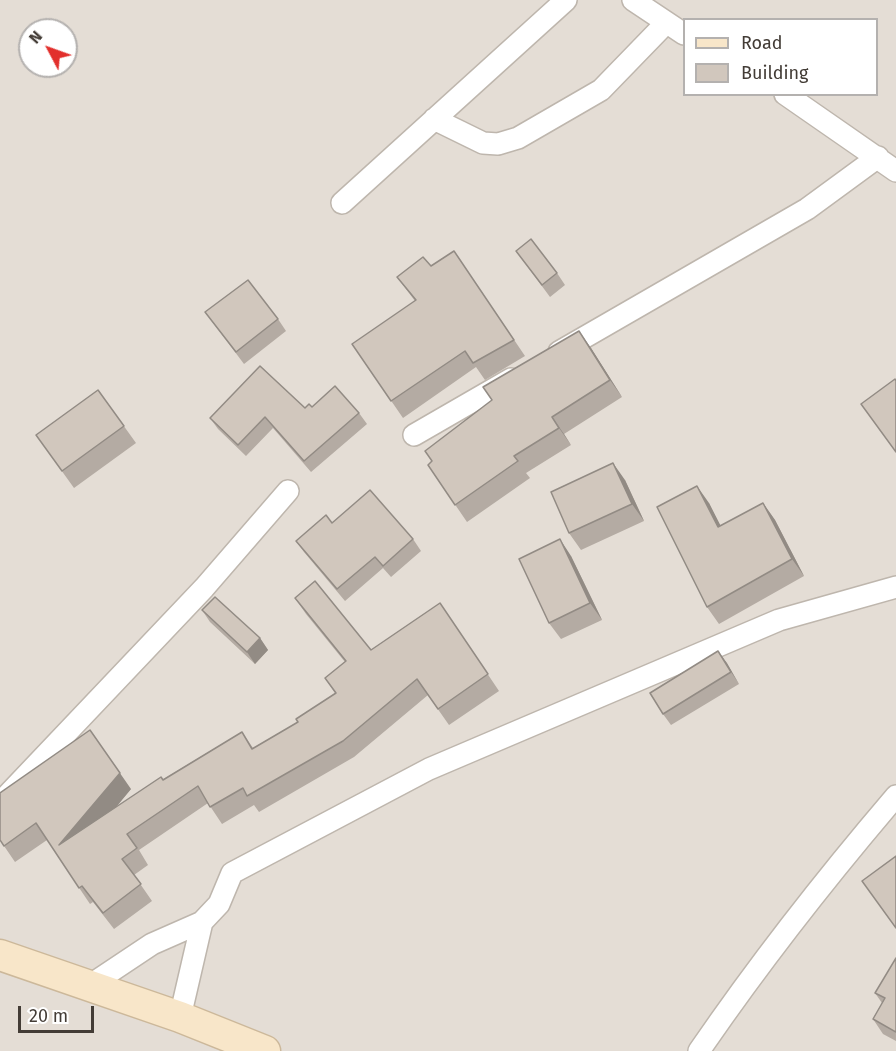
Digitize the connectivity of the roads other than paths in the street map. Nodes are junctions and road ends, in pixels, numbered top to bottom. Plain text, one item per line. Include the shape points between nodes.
1 (566, 0) edge
2 (633, 0) edge
3 (666, 23) junction
4 (683, 33) edge
5 (788, 96) edge
6 (434, 119) junction
7 (878, 157) junction
8 (896, 171) edge
9 (342, 202) dead end
10 (414, 435) dead end
11 (288, 491) dead end
12 (896, 587) edge
13 (896, 796) edge
14 (0, 803) edge
15 (202, 922) junction
16 (0, 955) edge
17 (89, 986) junction
18 (180, 1017) junction
19 (265, 1051) edge
20 (699, 1051) edge

1 - 6 street
2 - 3 street
3 - 4 street
3 - 6 street via 601,90 518,138 498,144 483,143
5 - 7 street
6 - 9 street
7 - 8 street
7 - 10 street via 807,209
11 - 14 street via 204,588
12 - 15 street via 779,620 429,769 232,873 219,904
13 - 20 street via 834,868
15 - 17 street via 152,944
15 - 18 street
16 - 17 main road
17 - 18 main road
18 - 19 main road

